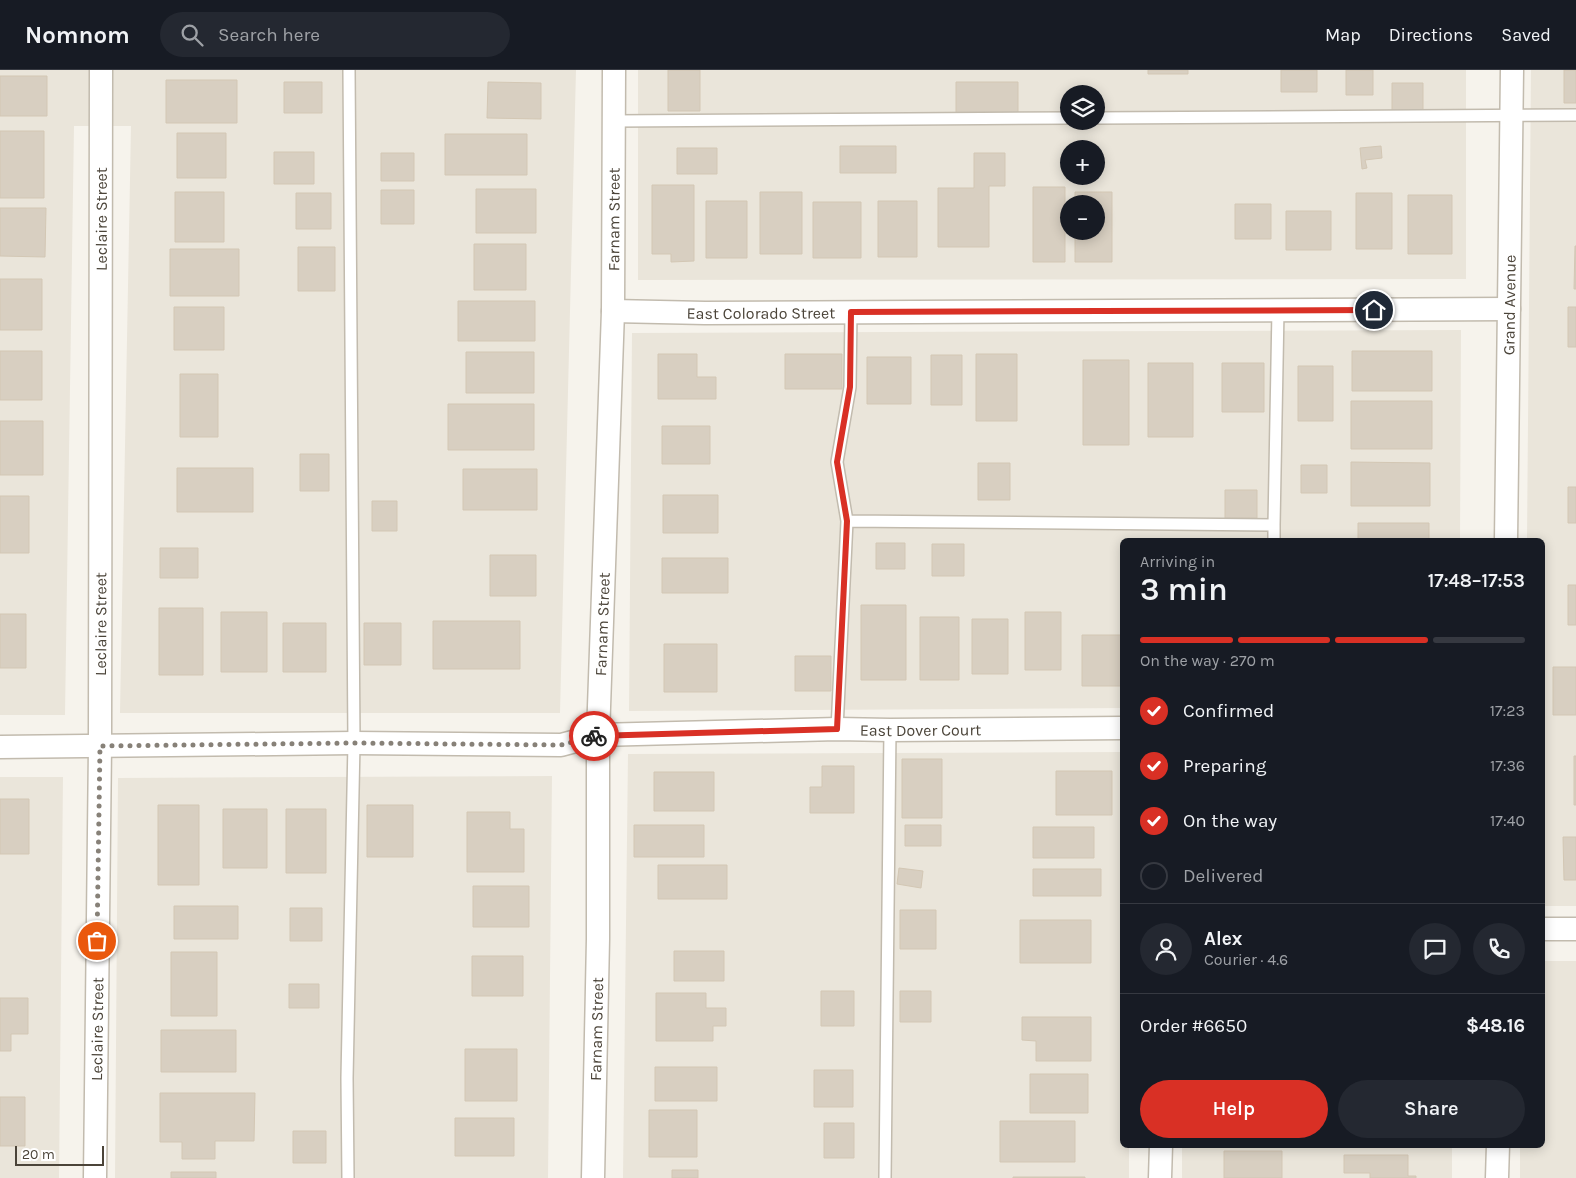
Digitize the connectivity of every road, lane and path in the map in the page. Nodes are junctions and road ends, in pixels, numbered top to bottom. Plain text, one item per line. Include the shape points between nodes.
1 (101, 70) edge
2 (349, 70) edge
3 (614, 70) edge
4 (1512, 70) edge
5 (1576, 115) edge
6 (1511, 116) junction
7 (1060, 118) edge
8 (1105, 118) edge
9 (614, 121) junction
10 (1509, 309) junction
11 (1278, 310) junction
12 (613, 311) junction
13 (851, 312) junction
14 (847, 521) junction
15 (1274, 525) junction
16 (1274, 538) edge
17 (1506, 538) edge
18 (1120, 728) edge
19 (837, 729) junction
20 (890, 730) junction
21 (598, 735) junction
22 (354, 743) junction
23 (100, 746) junction
24 (0, 747) edge
25 (1545, 929) edge
26 (1576, 929) edge
27 (1161, 1148) edge
28 (1498, 1148) edge
29 (94, 1178) edge
30 (348, 1178) edge
31 (593, 1178) edge
32 (885, 1178) edge
33 (1160, 1178) edge
34 (1497, 1178) edge

1 - 23 street, Leclaire Street
2 - 22 lane
3 - 9 street, Farnam Street
4 - 6 street, Grand Avenue
5 - 6 lane
6 - 8 lane
6 - 10 street, Grand Avenue
7 - 9 lane
9 - 12 street, Farnam Street
10 - 11 street, East Colorado Street
10 - 17 street, Grand Avenue
11 - 13 street, East Colorado Street
11 - 15 lane
12 - 13 street, East Colorado Street
12 - 21 street, Farnam Street
13 - 14 lane via 850,387 837,462
14 - 15 lane
14 - 19 lane
15 - 16 lane
18 - 20 street, East Dover Court
19 - 20 street, East Dover Court
19 - 21 street, East Dover Court
20 - 32 lane
21 - 22 street, East Dover Court via 561,745
21 - 31 street, Farnam Street
22 - 23 street, East Dover Court
22 - 30 lane
23 - 24 street, East Dover Court
23 - 29 street, Leclaire Street
25 - 26 street
27 - 33 street
28 - 34 street

